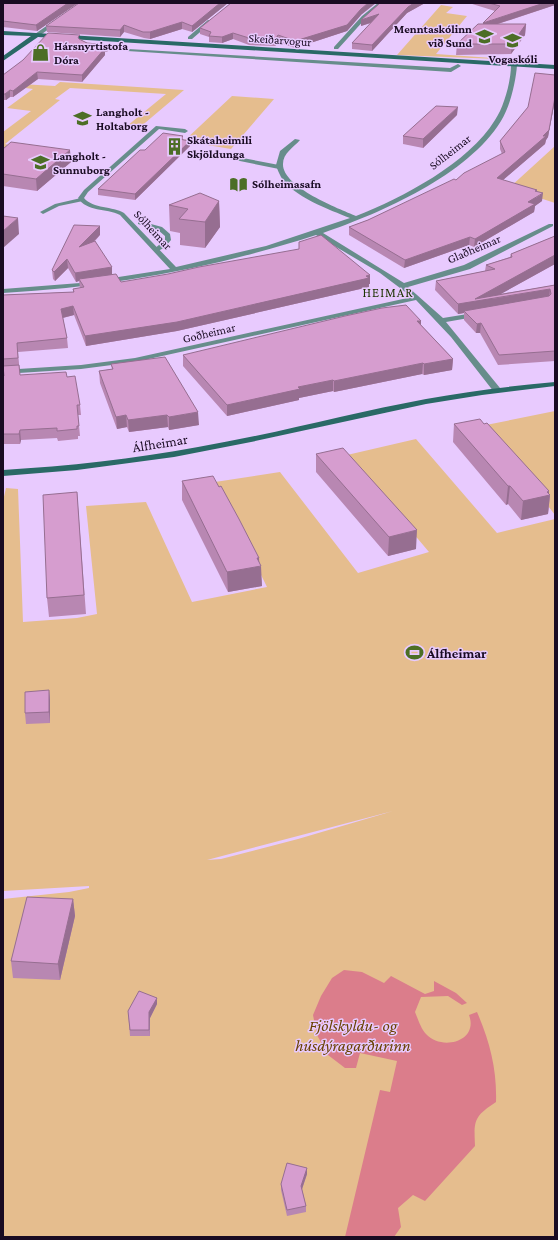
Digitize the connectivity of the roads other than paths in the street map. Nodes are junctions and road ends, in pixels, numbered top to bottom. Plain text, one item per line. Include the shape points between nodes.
1 (381, 3) edge
2 (65, 16) edge
3 (213, 19) edge
4 (3, 33) edge
5 (37, 35) junction
6 (3, 37) edge
7 (190, 38) dead end
8 (32, 39) junction
9 (82, 43) junction
10 (336, 48) dead end
11 (3, 59) edge
12 (458, 66) junction
13 (514, 67) junction
14 (555, 67) edge
15 (555, 70) edge
16 (186, 131) dead end
17 (297, 140) dead end
18 (227, 157) dead end
19 (279, 167) junction
20 (81, 200) junction
21 (43, 212) dead end
22 (356, 218) junction
23 (140, 223) dead end
24 (551, 225) dead end
25 (317, 232) junction
26 (156, 250) junction
27 (174, 269) junction
28 (402, 286) junction
29 (3, 291) edge
30 (417, 298) junction
31 (485, 313) edge
32 (440, 321) junction
33 (3, 372) edge
34 (555, 384) edge
35 (497, 390) junction
36 (3, 473) edge

1 - 10 street via 364,17
2 - 5 street
3 - 7 street
4 - 5 street, Skeiðarvogur
5 - 8 street
5 - 13 street, Skeiðarvogur
6 - 8 street, Skeiðarvogur
8 - 9 street, Skeiðarvogur
8 - 11 street
9 - 12 street, Skeiðarvogur
9 - 12 lane via 89,46 451,70
12 - 13 street, Skeiðarvogur
13 - 14 street, Skeiðarvogur
13 - 15 street, Skeiðarvogur
13 - 22 street, Sólheimar via 503,112 479,144 454,166 426,184
16 - 20 street via 158,127 86,191
17 - 19 street via 285,147 280,156
18 - 19 lane
19 - 22 street via 284,176 305,195
20 - 21 lane via 57,204
20 - 26 street, Sólheimar via 87,205 120,212
22 - 25 street, Sólheimar
23 - 26 lane via 155,226 168,234 165,244
24 - 28 street, Glaðheimar via 467,267
25 - 27 street, Sólheimar via 250,252
25 - 28 street
26 - 27 street, Sólheimar
27 - 29 street, Sólheimar via 98,283
28 - 30 street
30 - 32 street
30 - 33 street, Goðheimar via 135,360 81,367
31 - 32 street
32 - 35 street
34 - 35 street, Álfheimar
35 - 36 street, Álfheimar via 408,405 180,453 91,466

